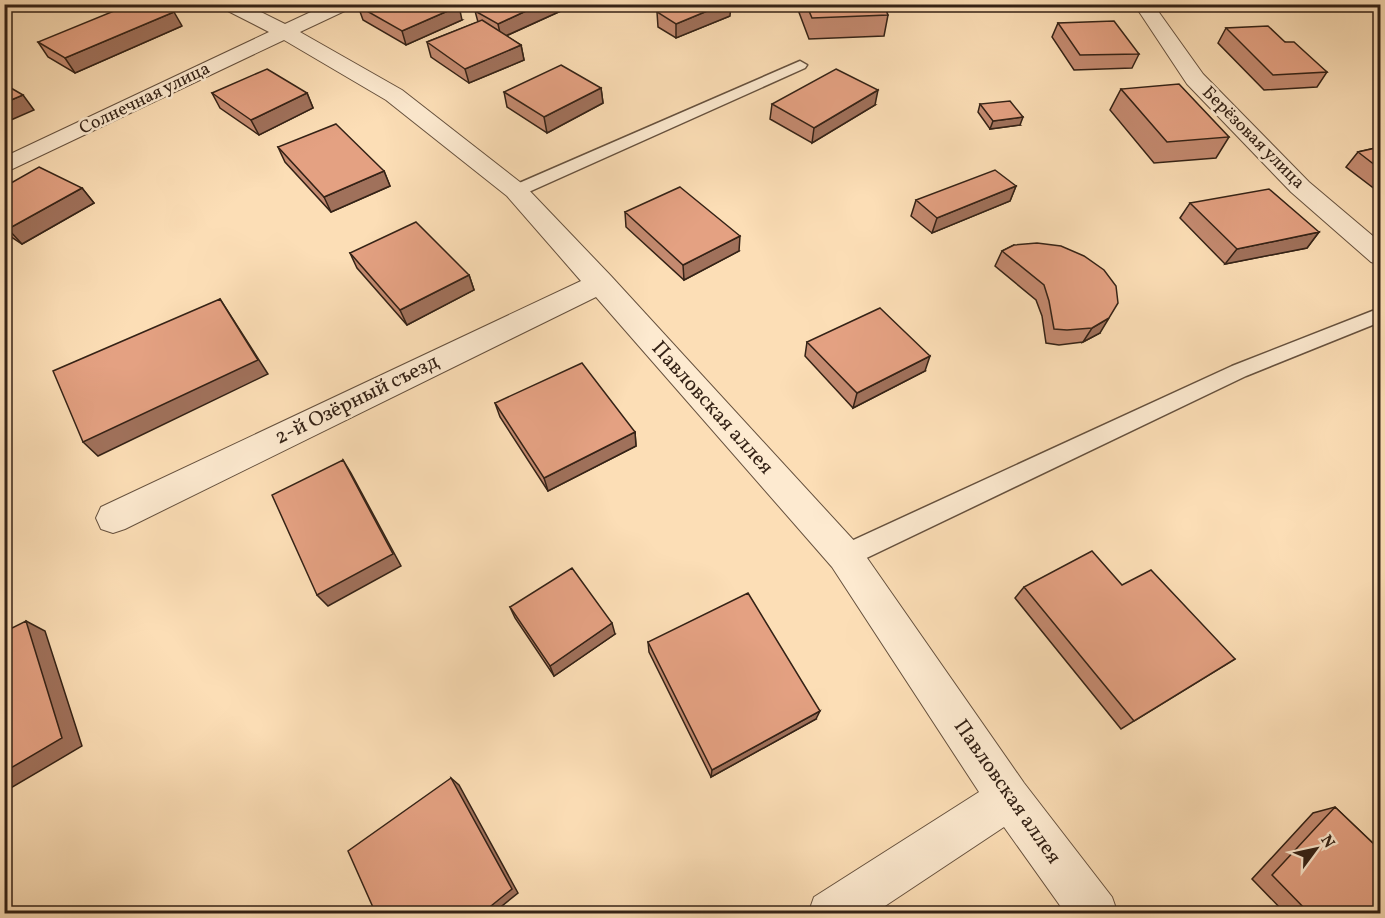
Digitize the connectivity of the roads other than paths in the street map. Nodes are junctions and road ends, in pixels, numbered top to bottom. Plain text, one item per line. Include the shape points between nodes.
1 (229, 4) edge
2 (344, 4) edge
3 (1143, 4) edge
4 (285, 32) junction
5 (800, 65) dead end
6 (4, 166) edge
7 (516, 191) junction
8 (1380, 256) edge
9 (601, 283) junction
10 (1380, 315) edge
11 (113, 518) dead end
12 (845, 556) junction
13 (1009, 798) junction
14 (831, 914) edge
15 (1095, 914) edge

1 - 4 street, Павловская аллея
2 - 4 street, Солнечная улица
3 - 8 street, Берёзовая улица via 1195,80 1300,187
4 - 6 street, Солнечная улица
4 - 7 street, Павловская аллея via 394,95
5 - 7 lane
7 - 9 street, Павловская аллея
9 - 11 street, 2-й Озёрный съезд
9 - 12 street, Павловская аллея
10 - 12 lane via 1239,371
12 - 13 street, Павловская аллея
13 - 14 street
13 - 15 street, Павловская аллея

